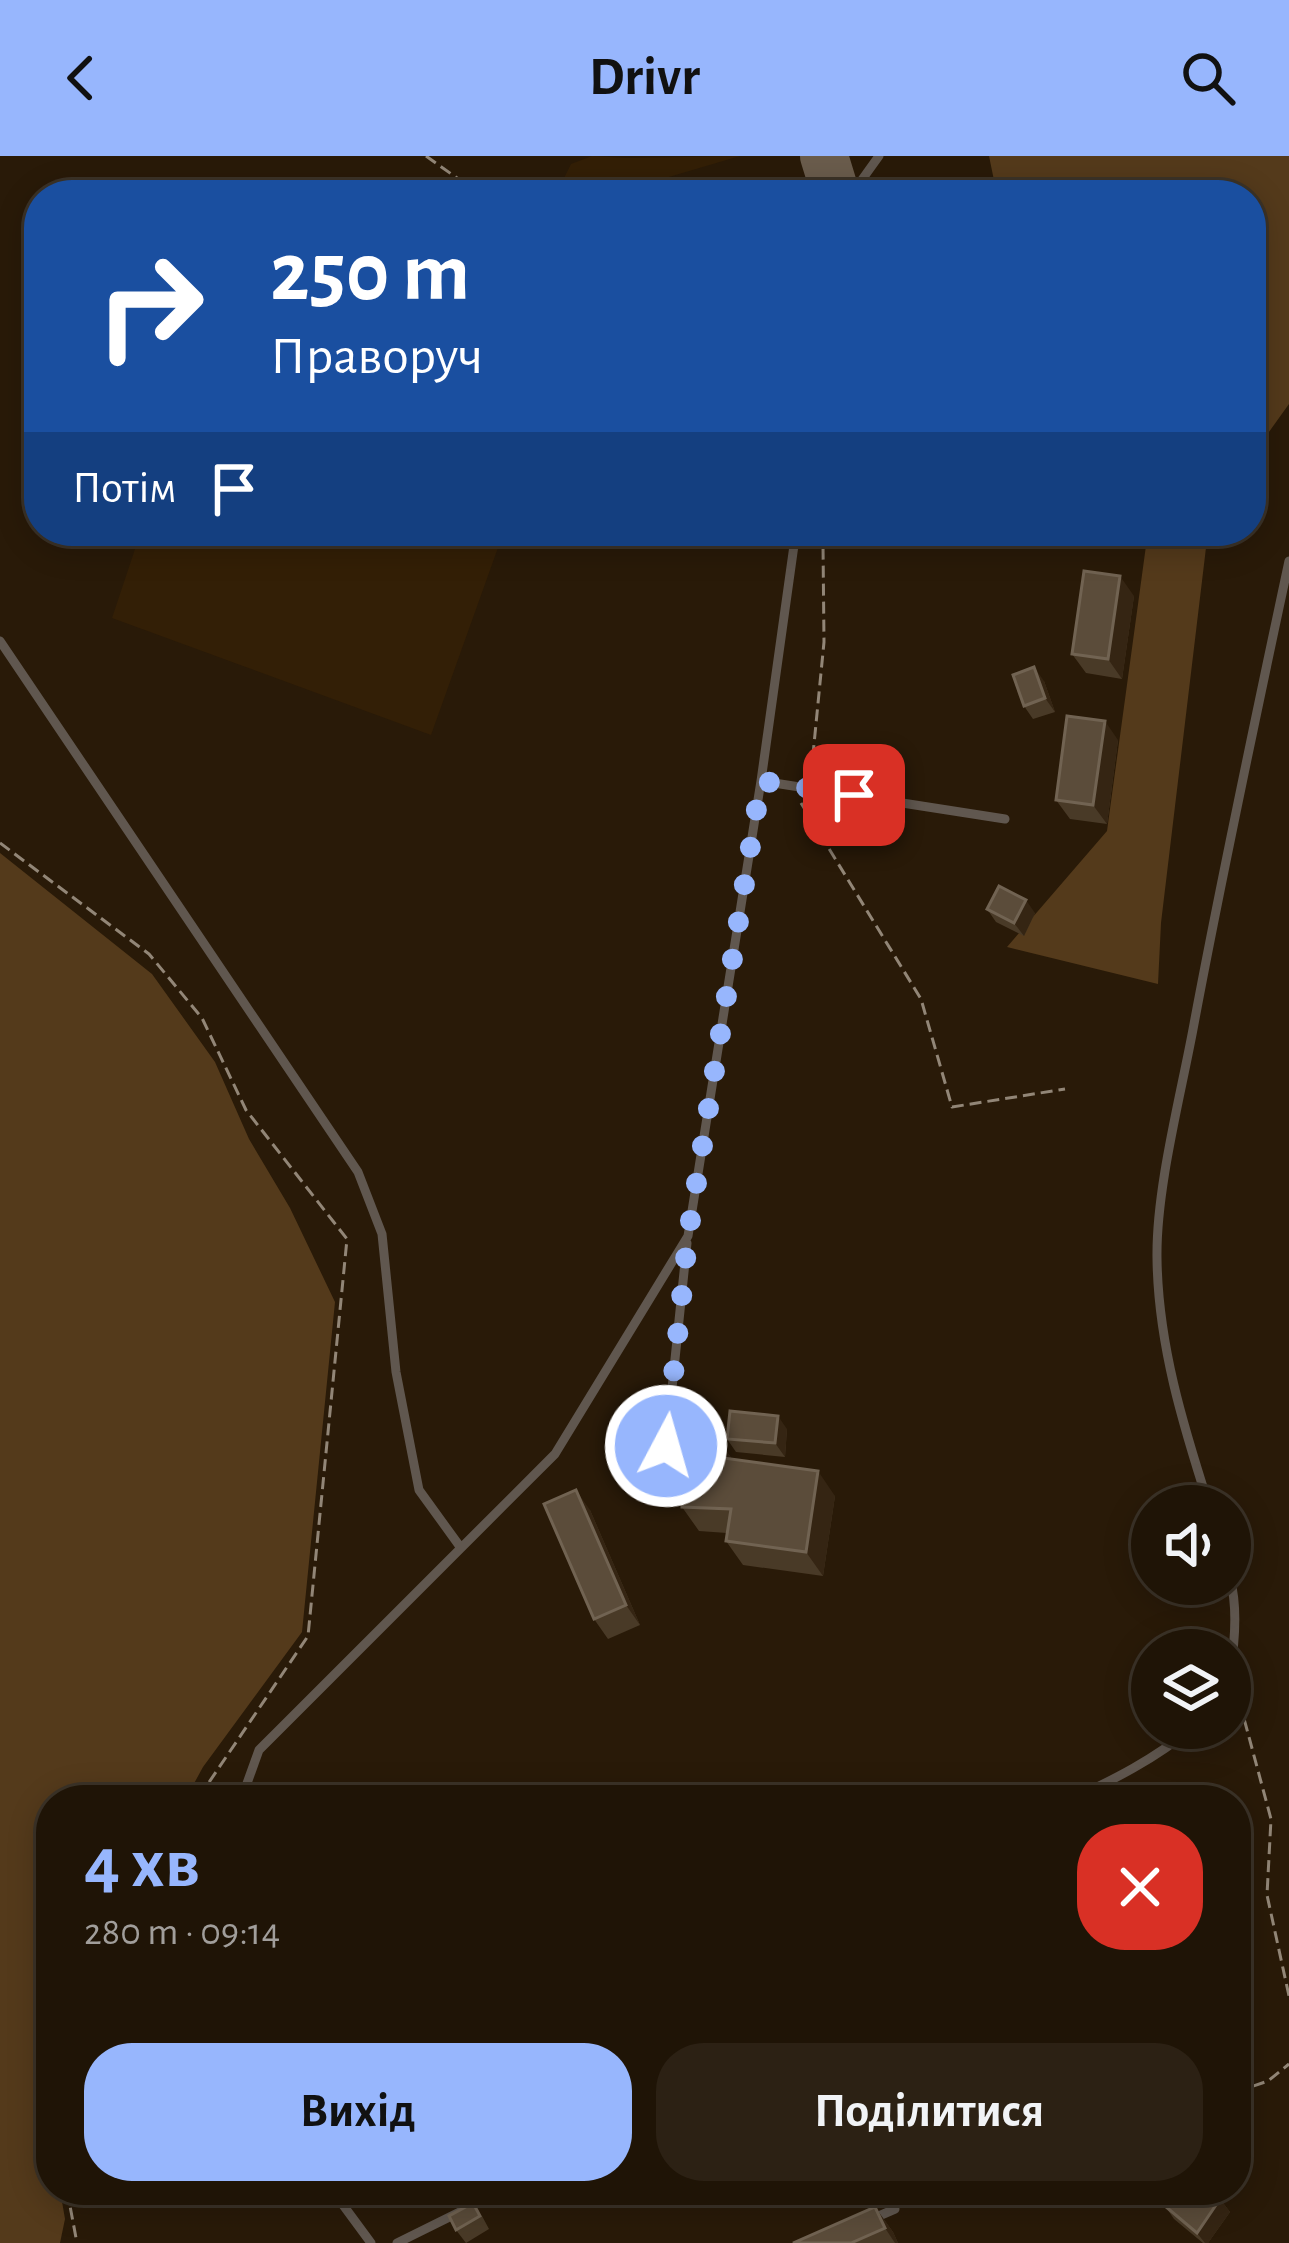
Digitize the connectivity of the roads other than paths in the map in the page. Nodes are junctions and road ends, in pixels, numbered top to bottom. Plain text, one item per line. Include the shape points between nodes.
1 (794, 546) edge
2 (1289, 561) edge
3 (0, 641) edge
4 (761, 781) junction
5 (1006, 819) dead end
6 (688, 1236) junction
7 (666, 1446) dead end
8 (1203, 1485) edge
9 (461, 1548) junction
10 (1161, 1749) edge
11 (246, 1785) edge
12 (1101, 1785) edge
13 (343, 2205) edge
14 (474, 2205) edge
15 (895, 2209) dead end
16 (855, 2226) edge
17 (371, 2243) edge
18 (397, 2243) edge

1 - 4 lane
2 - 8 lane via 1226,853 1157,1256 1165,1352
3 - 9 lane via 358,1172 382,1234 419,1490
4 - 5 lane
4 - 6 lane
6 - 7 lane
6 - 9 lane via 555,1454
9 - 11 lane via 259,1750
10 - 12 lane
13 - 17 lane
14 - 18 lane
15 - 16 lane

